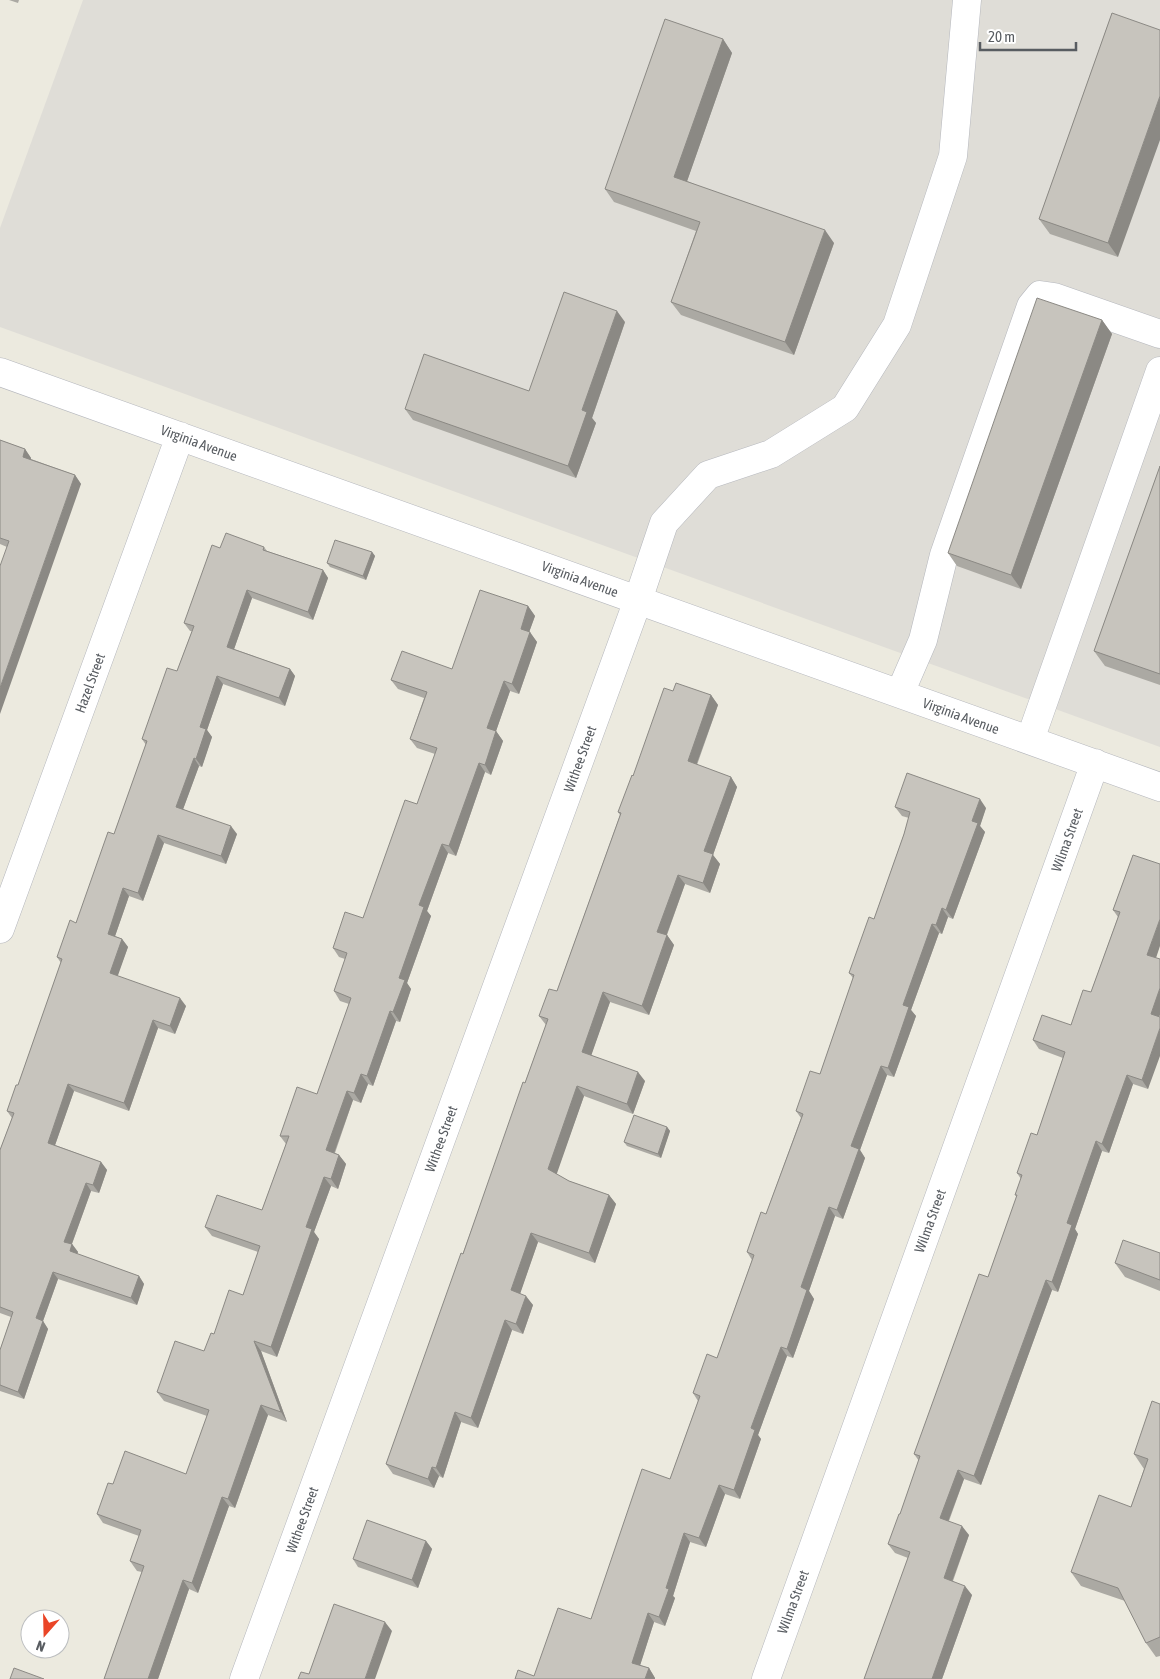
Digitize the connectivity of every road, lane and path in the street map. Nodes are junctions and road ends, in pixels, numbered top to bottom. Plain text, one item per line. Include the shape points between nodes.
1 (967, 0) edge
2 (1160, 334) edge
3 (1160, 371) edge
4 (0, 372) edge
5 (180, 436) junction
6 (638, 600) junction
7 (900, 693) junction
8 (1030, 740) junction
9 (1095, 763) junction
10 (1160, 787) edge
11 (0, 929) edge
12 (244, 1679) edge
13 (766, 1679) edge

1 - 6 street, Withee Street via 953,156 898,325 845,408 770,454 708,474 664,523
2 - 7 street via 1054,297 1040,295 1031,306 944,555 923,640
3 - 8 street
4 - 5 street, Virginia Avenue
5 - 6 street, Virginia Avenue
5 - 11 street, Hazel Street
6 - 7 street, Virginia Avenue
6 - 12 street, Withee Street
7 - 8 street, Virginia Avenue
8 - 9 street, Virginia Avenue
9 - 10 street, Virginia Avenue
9 - 13 street, Wilma Street

